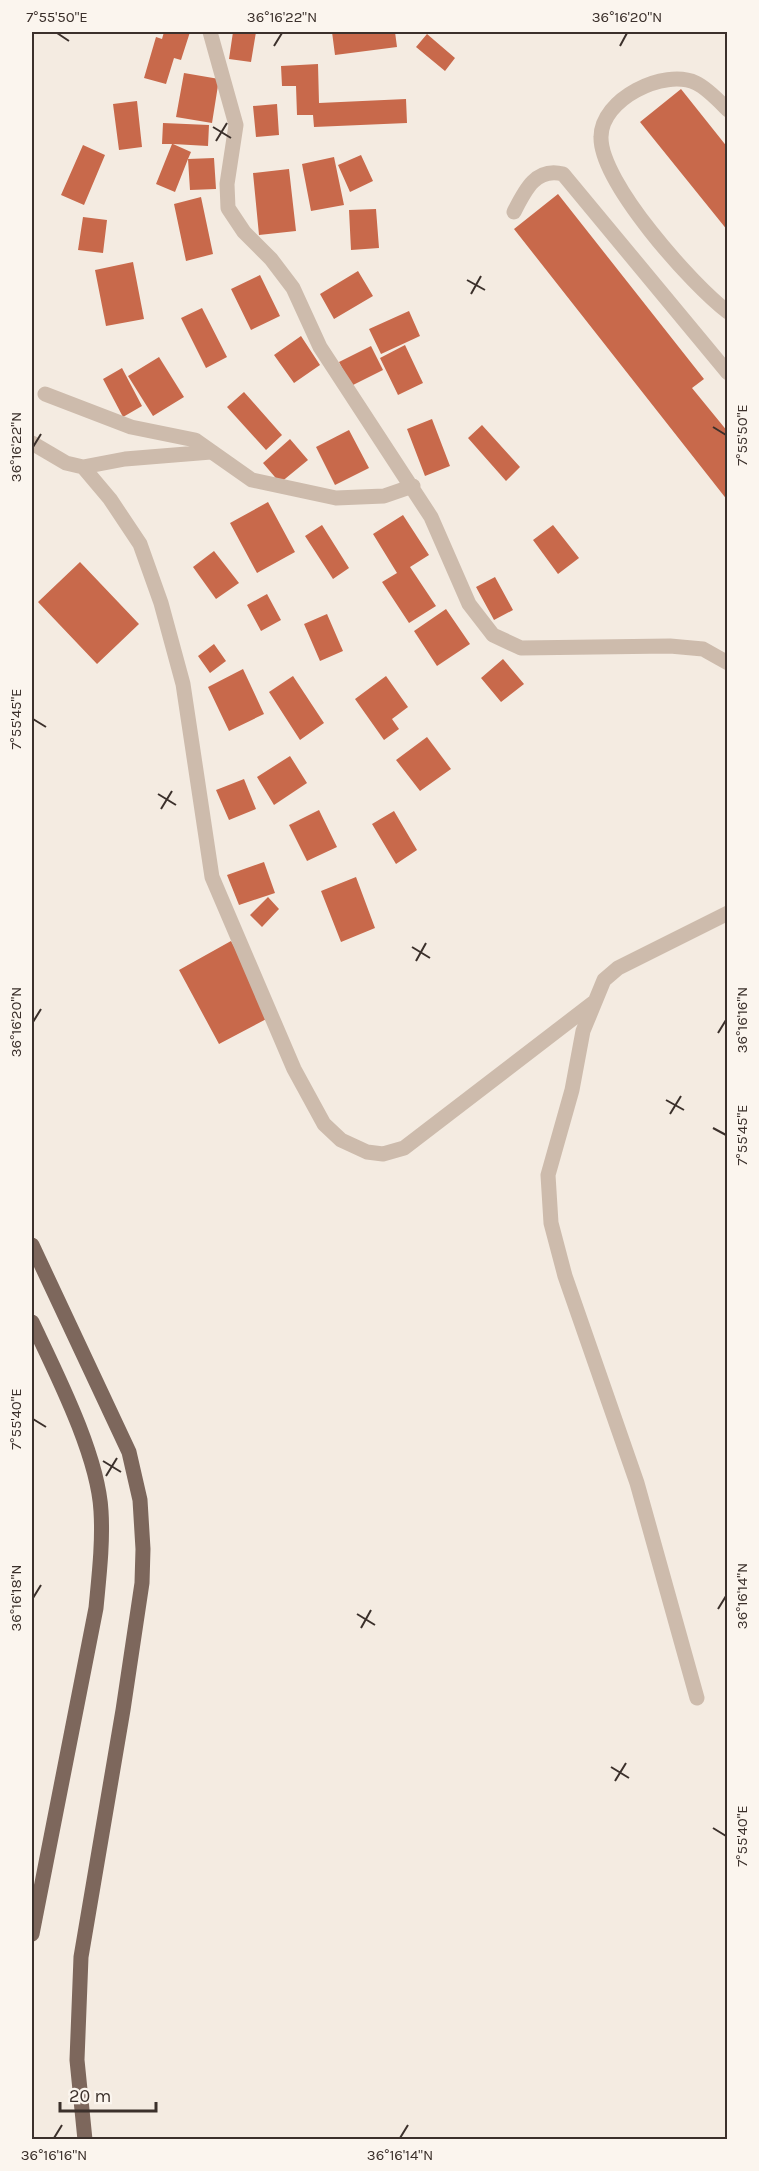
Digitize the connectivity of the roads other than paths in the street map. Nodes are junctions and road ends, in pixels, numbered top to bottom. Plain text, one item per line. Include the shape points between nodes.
1 (210, 32) edge
2 (728, 110) edge
3 (514, 212) dead end
4 (728, 312) edge
5 (728, 373) edge
6 (45, 394) dead end
7 (32, 443) edge
8 (211, 452) junction
9 (83, 467) junction
10 (413, 486) junction
11 (728, 663) edge
12 (728, 913) edge
13 (592, 1003) junction
14 (32, 1245) edge
15 (32, 1322) edge
16 (697, 1698) dead end
17 (32, 1934) edge
18 (85, 2139) edge

1 - 10 street via 236,125 227,184 228,208 292,288 320,346
2 - 4 street via 696,83 664,79 632,92 615,106 600,135 612,174 660,244
3 - 5 street via 538,175 551,171 563,174
6 - 8 street via 131,427 195,440
7 - 9 street via 66,463
8 - 9 street via 125,459
8 - 10 street via 252,480 336,498 384,496
9 - 13 street via 140,544 183,684 212,877 294,1069 324,1124 341,1140 367,1152 383,1154 404,1148
10 - 11 street via 469,604 493,634 521,648 703,649
12 - 13 street via 618,968 604,980
13 - 16 street via 548,1175 551,1223 565,1276 637,1483
14 - 18 main road via 129,1452 140,1500 143,1549 142,1583 123,1710 81,1957 77,2060
15 - 17 main road via 65,1393 92,1466 101,1510 96,1608

